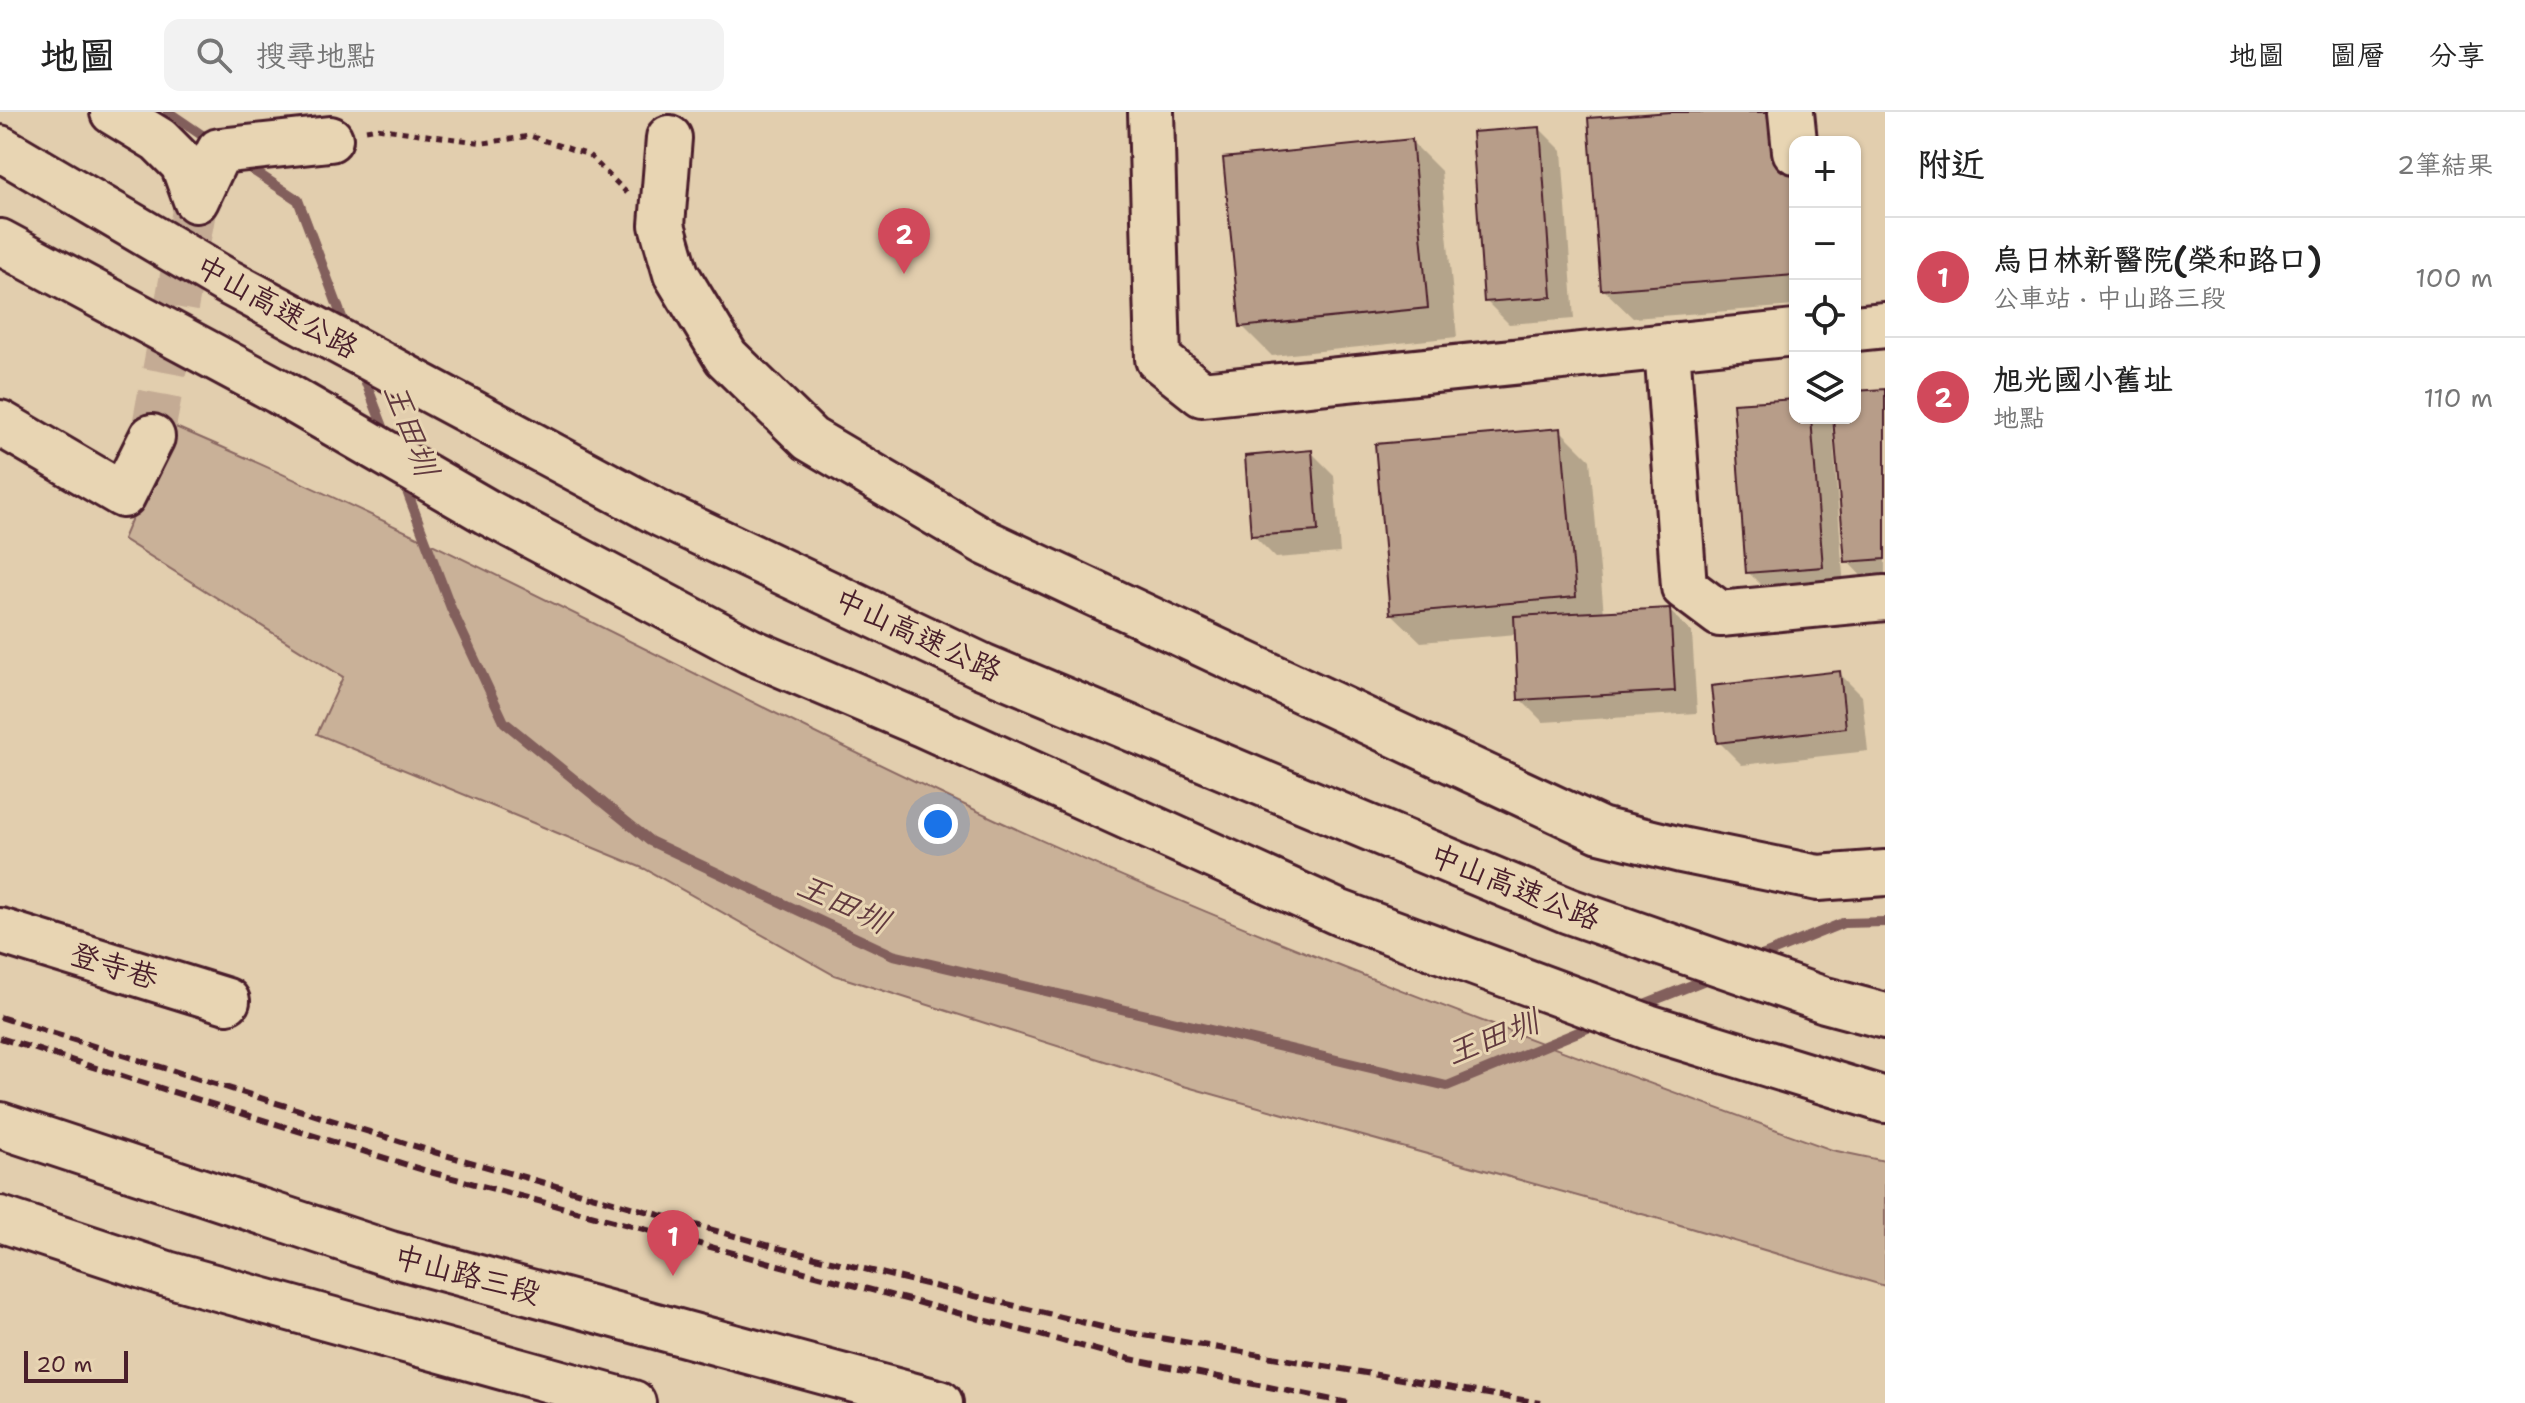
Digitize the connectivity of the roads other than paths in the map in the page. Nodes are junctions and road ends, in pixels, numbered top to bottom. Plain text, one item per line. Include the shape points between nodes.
1 (113, 112) edge
2 (1151, 112) edge
3 (1791, 112) edge
4 (1793, 136) edge
5 (669, 138) dead end
6 (330, 139) road end
7 (0, 148) edge
8 (0, 242) edge
9 (1885, 325) edge
10 (1861, 327) edge
11 (1789, 334) edge
12 (1667, 346) junction
13 (0, 423) edge
14 (152, 437) tunnel mouth
15 (1885, 598) edge
16 (1885, 873) edge
17 (0, 931) edge
18 (227, 1001) dead end
19 (1885, 1016) edge
20 (1885, 1100) edge
21 (0, 1125) edge
22 (0, 1219) edge
23 (633, 1403) edge
24 (940, 1403) edge

1 - 6 main road via 159,140 183,164 196,200 219,151
2 - 12 main road via 1158,359 1202,394
3 - 4 main road
5 - 16 main road via 662,225 676,274 726,357 810,439 985,542 1600,830 1818,878
7 - 19 main road, 中山高速公路 via 226,281 663,515 982,666 1569,911
8 - 20 main road via 750,651 1340,913 1648,1027
9 - 10 main road
11 - 12 main road
12 - 15 main road via 1684,587 1720,614
13 - 14 main road via 123,495
17 - 18 main road, 登寺巷
21 - 24 main road, 中山路三段 via 390,1254
22 - 23 main road via 167,1274

